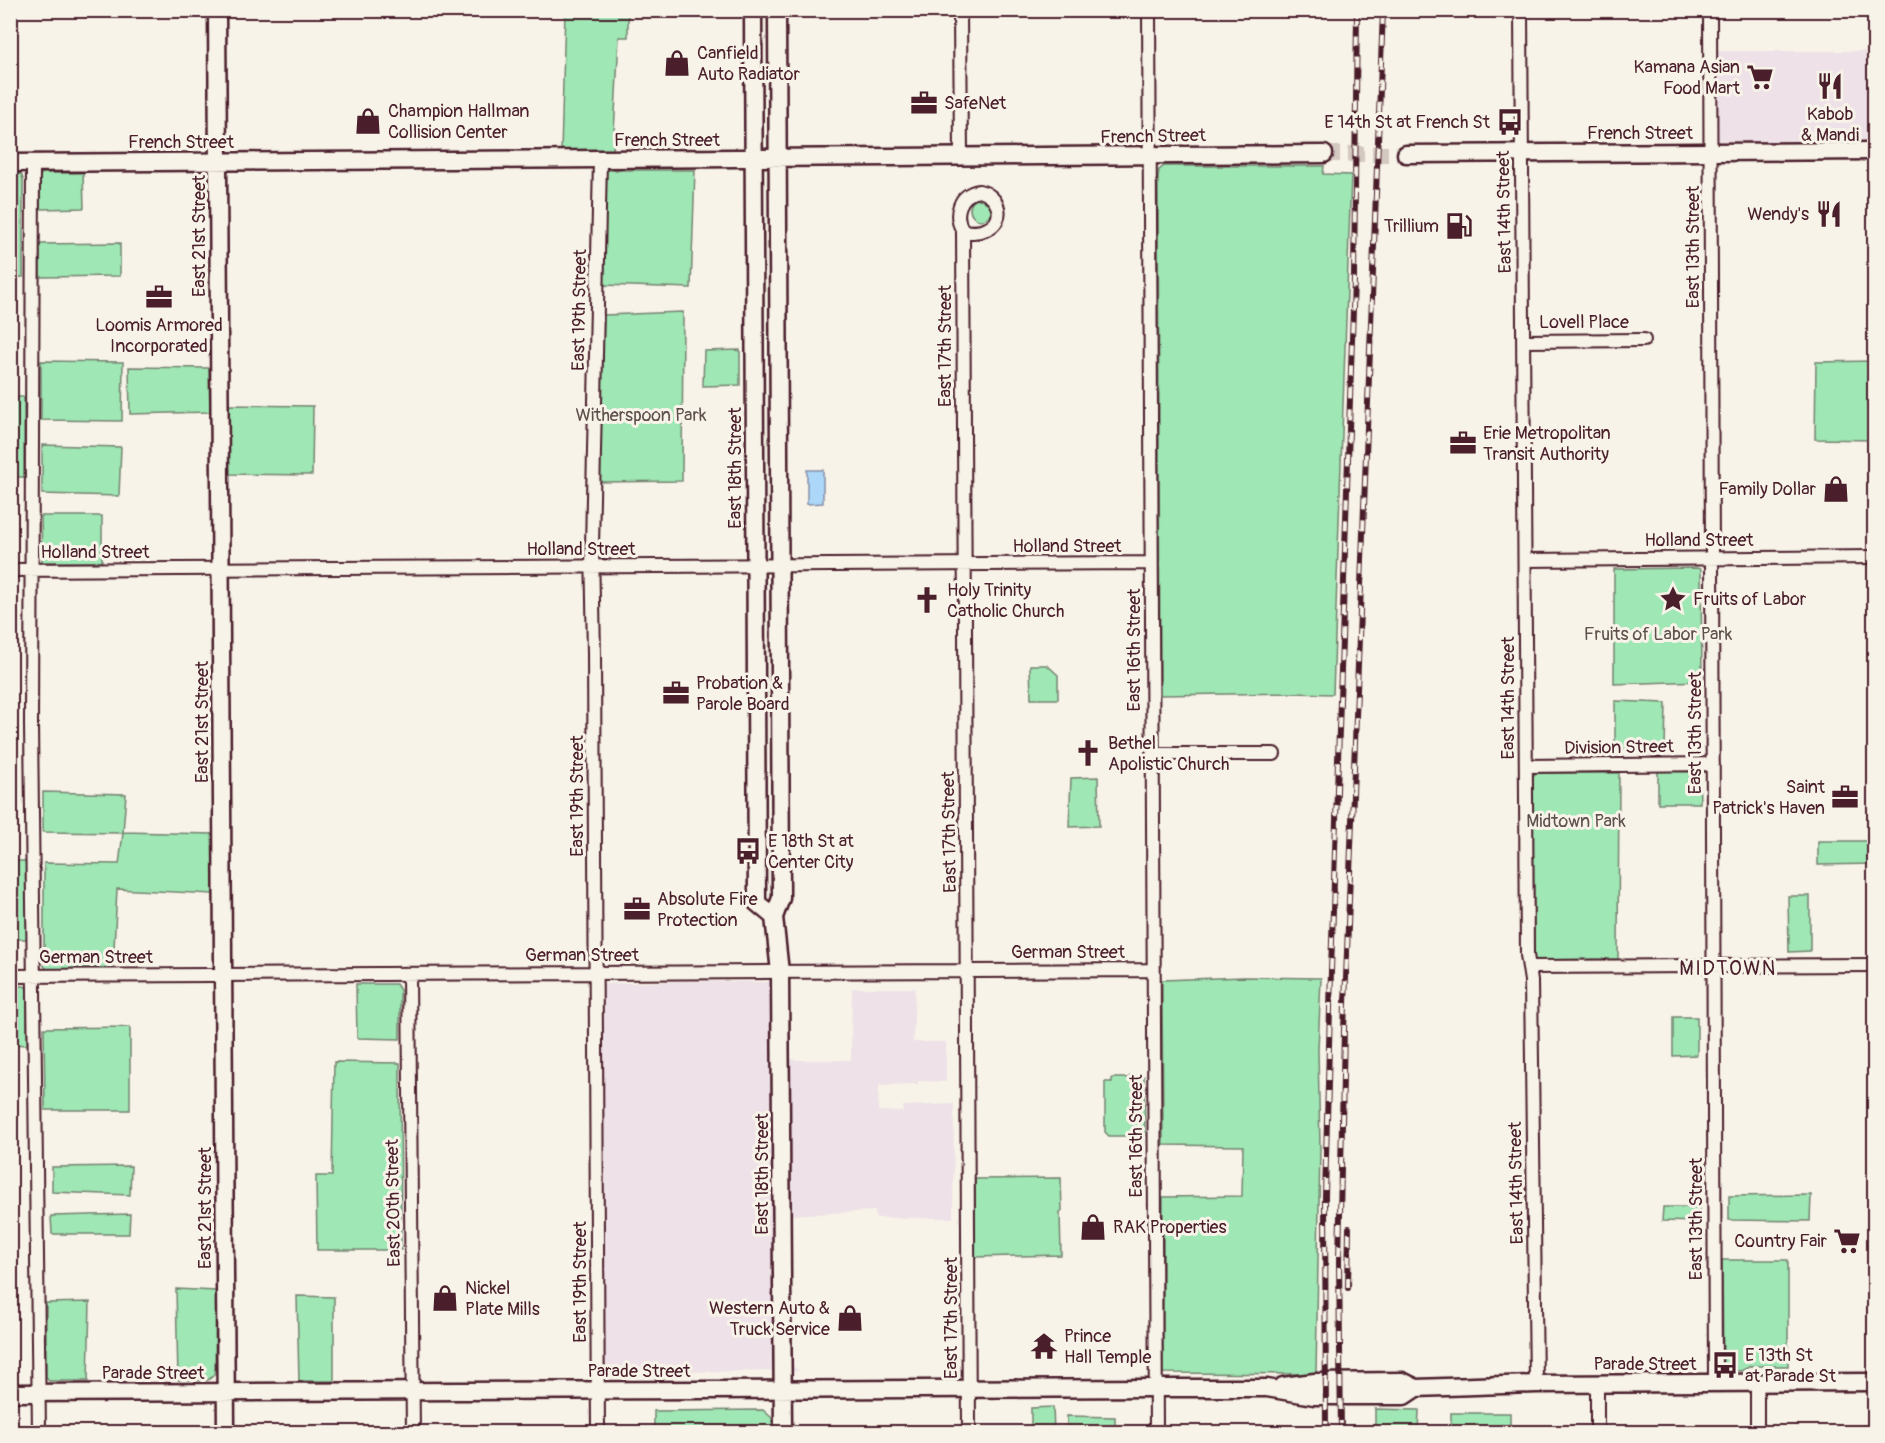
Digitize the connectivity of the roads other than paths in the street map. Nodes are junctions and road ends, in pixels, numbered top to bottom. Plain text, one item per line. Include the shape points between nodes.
1 (217, 10) edge
2 (753, 10) edge
3 (777, 10) edge
4 (960, 10) edge
5 (1149, 10) edge
6 (1521, 10) edge
7 (1710, 10) edge
8 (1711, 152) junction
9 (1875, 152) edge
10 (1522, 153) junction
11 (1324, 154) tunnel mouth
12 (1406, 154) tunnel mouth
13 (1149, 156) junction
14 (778, 158) junction
15 (961, 158) junction
16 (752, 159) junction
17 (600, 160) junction
18 (218, 161) junction
19 (33, 162) junction
20 (10, 163) edge
21 (963, 231) dead end
22 (1644, 340) dead end
23 (1524, 341) junction
24 (1875, 557) edge
25 (1712, 558) junction
26 (1525, 560) junction
27 (1151, 564) junction
28 (964, 565) junction
29 (754, 566) junction
30 (780, 566) junction
31 (592, 567) junction
32 (221, 569) junction
33 (10, 570) edge
34 (32, 570) junction
35 (1152, 754) junction
36 (1274, 754) dead end
37 (1713, 764) junction
38 (1526, 766) junction
39 (774, 916) junction
40 (1875, 965) edge
41 (1713, 966) junction
42 (1529, 967) junction
43 (968, 970) junction
44 (1153, 970) junction
45 (780, 972) junction
46 (596, 973) junction
47 (409, 974) junction
48 (223, 975) junction
49 (10, 976) edge
50 (33, 976) junction
51 (1875, 1382) edge
52 (1715, 1383) junction
53 (1757, 1383) junction
54 (1536, 1384) junction
55 (1597, 1384) junction
56 (1155, 1388) junction
57 (783, 1389) junction
58 (969, 1389) junction
59 (598, 1390) junction
60 (413, 1391) junction
61 (226, 1392) junction
62 (39, 1393) junction
63 (10, 1394) edge
64 (39, 1432) edge
65 (226, 1432) edge
66 (413, 1432) edge
67 (598, 1432) edge
68 (783, 1432) edge
69 (969, 1432) edge
70 (1155, 1432) edge
71 (1597, 1432) edge
72 (1757, 1432) edge

1 - 18 main road, East 21st Street
2 - 16 main road, East 18th Street
3 - 14 main road, East 18th Street
4 - 15 street
5 - 13 street, East 16th Street
6 - 10 street, East 14th Street
7 - 8 street, East 13th Street
8 - 9 main road, French Street
8 - 10 main road, French Street
8 - 25 street, East 13th Street
10 - 12 main road, French Street
10 - 23 street, East 14th Street
11 - 13 main road, French Street
13 - 15 main road, French Street
13 - 27 street, East 16th Street
14 - 15 main road, French Street
14 - 16 main road, French Street
14 - 30 main road, East 18th Street
16 - 17 main road, French Street
16 - 29 main road, East 18th Street
17 - 18 main road, French Street
17 - 31 street, East 19th Street
18 - 19 main road, French Street
18 - 32 main road, East 21st Street
19 - 20 main road, French Street
19 - 34 street
21 - 28 street, East 17th Street
22 - 23 street, Lovell Place
23 - 26 street, East 14th Street
24 - 25 street, Holland Street
25 - 26 street, Holland Street
25 - 37 street, East 13th Street
26 - 38 street, East 14th Street
27 - 28 street, Holland Street
27 - 35 street, East 16th Street
28 - 30 street, Holland Street
28 - 43 street, East 17th Street
29 - 30 street, Holland Street
29 - 31 street, Holland Street
29 - 39 main road, East 18th Street via 757,903
30 - 39 main road, East 18th Street via 781,898
31 - 32 street, Holland Street
31 - 46 street, East 19th Street
32 - 34 street, Holland Street
32 - 48 main road, East 21st Street
33 - 34 street, Holland Street
34 - 50 street
35 - 36 street
35 - 44 street, East 16th Street
37 - 38 street, Division Street
37 - 41 street, East 13th Street
38 - 42 street, East 14th Street
39 - 45 main road, East 18th Street
40 - 41 street
41 - 42 street
41 - 52 street, East 13th Street
42 - 54 street, East 14th Street
43 - 44 street, German Street
43 - 45 street, German Street
43 - 58 street, East 17th Street
44 - 56 street, East 16th Street
45 - 46 street, German Street
45 - 57 main road, East 18th Street
46 - 47 street, German Street
46 - 59 street, East 19th Street
47 - 48 street, German Street
47 - 60 street, East 20th Street
48 - 50 street, German Street
48 - 61 main road, East 21st Street
49 - 50 street, German Street
50 - 62 street
51 - 53 main road, Parade Street
52 - 53 main road, Parade Street
52 - 55 main road, Parade Street
53 - 72 street
54 - 55 main road, Parade Street
54 - 56 main road, Parade Street via 1416,1388 1404,1396
55 - 71 street
56 - 58 main road, Parade Street
56 - 70 street, East 16th Street
57 - 58 main road, Parade Street
57 - 59 main road, Parade Street
57 - 68 main road, East 18th Street
58 - 69 street, East 17th Street
59 - 60 main road, Parade Street
59 - 67 street, East 19th Street
60 - 61 main road, Parade Street
60 - 66 street, East 20th Street
61 - 62 main road, Parade Street
61 - 65 main road, East 21st Street
62 - 63 main road, Parade Street
62 - 64 street

